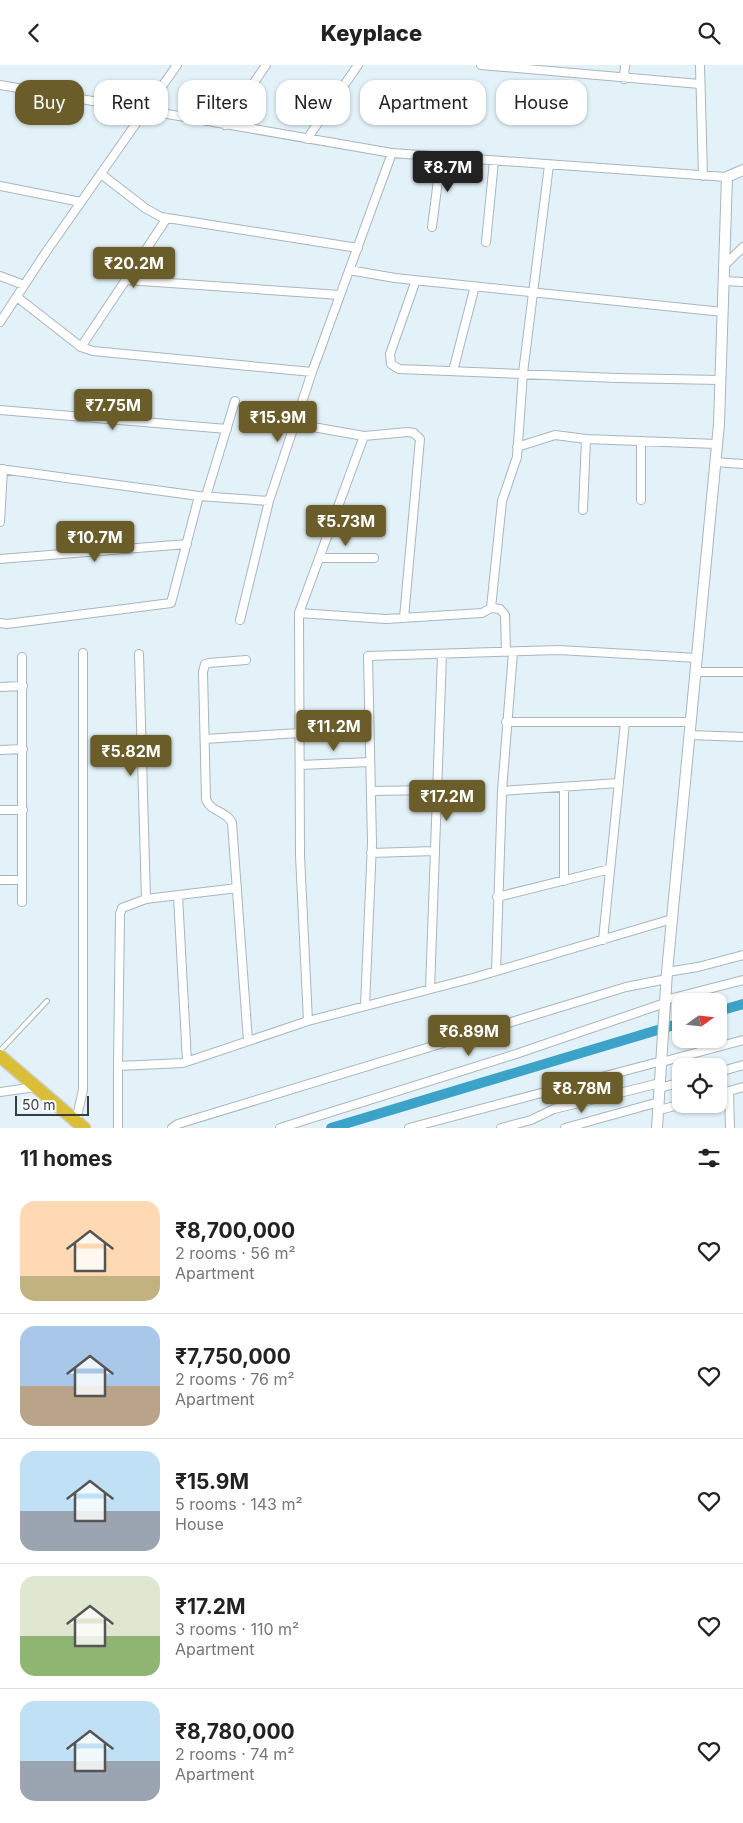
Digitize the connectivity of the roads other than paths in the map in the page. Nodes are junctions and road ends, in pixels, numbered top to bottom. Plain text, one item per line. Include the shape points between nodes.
1 (177, 65) edge
2 (266, 65) edge
3 (358, 65) edge
4 (481, 65) edge
5 (624, 65) edge
6 (700, 65) edge
7 (501, 66) edge
8 (562, 69) edge
9 (624, 79) junction
10 (167, 80) edge
11 (256, 80) edge
12 (700, 84) junction
13 (0, 85) edge
14 (94, 102) edge
15 (136, 125) edge
16 (226, 125) edge
17 (307, 139) junction
18 (392, 153) junction
19 (441, 157) junction
20 (494, 161) junction
21 (549, 165) junction
22 (743, 170) edge
23 (101, 174) junction
24 (703, 176) junction
25 (727, 177) junction
26 (0, 186) edge
27 (81, 202) junction
28 (167, 218) junction
29 (432, 227) dead end
30 (486, 242) dead end
31 (743, 247) edge
32 (358, 248) junction
33 (724, 266) junction
34 (350, 270) junction
35 (0, 276) edge
36 (127, 279) junction
37 (416, 280) junction
38 (724, 281) junction
39 (743, 282) edge
40 (24, 285) junction
41 (475, 286) junction
42 (533, 292) junction
43 (340, 295) junction
44 (17, 297) junction
45 (723, 312) junction
46 (0, 322) edge
47 (81, 347) junction
48 (453, 371) junction
49 (312, 372) junction
50 (523, 373) junction
51 (720, 380) junction
52 (236, 401) dead end
53 (0, 410) edge
54 (296, 424) junction
55 (227, 429) junction
56 (364, 435) junction
57 (586, 439) junction
58 (641, 441) junction
59 (717, 444) junction
60 (517, 447) junction
61 (715, 462) junction
62 (743, 464) edge
63 (2, 469) edge
64 (203, 496) junction
65 (641, 500) dead end
66 (269, 501) junction
67 (584, 510) dead end
68 (0, 522) edge
69 (187, 544) junction
70 (319, 558) junction
71 (374, 558) dead end
72 (0, 559) edge
73 (491, 608) junction
74 (299, 613) junction
75 (404, 618) junction
76 (240, 620) dead end
77 (0, 623) edge
78 (510, 652) junction
79 (83, 653) dead end
80 (139, 654) dead end
81 (442, 654) junction
82 (22, 657) dead end
83 (697, 658) junction
84 (246, 660) dead end
85 (696, 671) junction
86 (743, 672) edge
87 (23, 686) junction
88 (0, 687) edge
89 (506, 722) junction
90 (625, 722) junction
91 (691, 722) junction
92 (300, 733) junction
93 (690, 735) junction
94 (743, 737) edge
95 (205, 739) junction
96 (0, 749) edge
97 (23, 749) junction
98 (370, 762) junction
99 (300, 765) junction
100 (619, 783) junction
101 (564, 787) junction
102 (437, 790) junction
103 (371, 791) junction
104 (502, 791) junction
105 (0, 810) edge
106 (22, 810) junction
107 (435, 851) junction
108 (371, 853) junction
109 (610, 869) junction
110 (0, 880) edge
111 (22, 880) junction
112 (564, 881) junction
113 (237, 888) junction
114 (178, 896) junction
115 (497, 897) junction
116 (146, 899) junction
117 (22, 902) dead end
118 (672, 919) junction
119 (603, 940) junction
120 (743, 955) edge
121 (496, 971) junction
122 (667, 975) junction
123 (743, 980) edge
124 (430, 989) junction
125 (47, 1001) dead end
126 (365, 1006) junction
127 (665, 1006) junction
128 (308, 1021) junction
129 (743, 1040) edge
130 (248, 1041) junction
131 (0, 1051) edge
132 (0, 1056) edge
133 (187, 1061) junction
134 (662, 1062) junction
135 (743, 1065) edge
136 (118, 1066) junction
137 (727, 1070) edge
138 (672, 1084) edge
139 (660, 1086) junction
140 (36, 1087) junction
141 (743, 1087) edge
142 (729, 1091) joint
143 (0, 1093) edge
144 (672, 1105) edge
145 (659, 1106) junction
146 (80, 1124) edge
147 (118, 1128) edge
148 (172, 1128) edge
149 (280, 1128) edge
150 (409, 1128) edge
151 (501, 1128) edge
152 (565, 1128) edge
153 (657, 1128) edge
154 (730, 1128) edge

1 - 10 street
2 - 11 street
3 - 17 street
4 - 7 street
5 - 9 street
6 - 12 street
7 - 8 street
8 - 9 street
9 - 12 street
12 - 24 street
13 - 14 street
15 - 23 street
16 - 17 street
17 - 18 street
18 - 19 street
18 - 32 street
19 - 20 street
19 - 29 street
20 - 21 street
20 - 30 street
21 - 24 street
21 - 42 street
22 - 25 street
23 - 27 street
23 - 28 street via 152,213
24 - 25 street
25 - 33 street
26 - 27 street
27 - 40 street
28 - 32 street
28 - 36 street
31 - 33 street
32 - 34 street
33 - 38 street
34 - 37 street
34 - 43 street
35 - 40 street
36 - 43 street
36 - 47 street
37 - 41 street
37 - 48 street via 390,354 391,364 399,369
38 - 39 street
38 - 45 street
40 - 44 street
41 - 42 street
41 - 48 street
42 - 45 street
42 - 50 street
43 - 49 street
44 - 46 street
44 - 47 street
45 - 51 street
47 - 49 street via 104,353
48 - 50 street
49 - 54 street
50 - 51 street
50 - 60 street
51 - 59 street
52 - 55 street
53 - 55 street
54 - 56 street
54 - 66 street
55 - 64 street
56 - 70 street
56 - 75 street via 414,433 420,439
57 - 58 street
57 - 60 street via 554,435
57 - 67 street
58 - 59 street
58 - 65 street
59 - 61 street
60 - 73 street via 515,464 502,501
61 - 62 street
61 - 83 street
63 - 64 street
63 - 68 street
64 - 66 street
64 - 69 street
66 - 76 street
69 - 72 street
69 - 77 street via 171,603
70 - 71 street
70 - 74 street
73 - 75 street via 482,613
73 - 78 street via 500,609 505,615
74 - 75 street
74 - 92 street
78 - 81 street
78 - 83 street via 560,651
78 - 89 street
79 - 146 street via 83,1089
80 - 116 street
81 - 98 street via 368,656
81 - 102 street
82 - 87 street
83 - 85 street
84 - 95 street via 209,663 203,668
85 - 86 street
85 - 91 street
87 - 88 street
87 - 97 street
89 - 90 street
89 - 104 street
90 - 91 street
90 - 100 street
91 - 93 street
92 - 95 street
92 - 99 street
93 - 94 street
93 - 118 street
95 - 113 street via 206,799 210,807 226,815 232,823
96 - 97 street
97 - 106 street
98 - 99 street
98 - 103 street
99 - 128 street via 300,855
100 - 101 street
100 - 109 street
101 - 104 street
101 - 112 street
102 - 103 street
102 - 107 street
103 - 108 street
104 - 115 street
105 - 106 street
106 - 111 street
107 - 108 street
107 - 124 street
108 - 126 street
109 - 112 street
109 - 119 street
110 - 111 street
111 - 117 street
112 - 115 street
113 - 114 street
113 - 130 street
114 - 116 street
114 - 133 street
115 - 121 street
116 - 136 street via 126,905 120,913
118 - 119 street
118 - 122 street
119 - 121 street
120 - 122 street
121 - 124 street
122 - 127 street
122 - 148 street
123 - 127 street
124 - 126 street
125 - 131 lane
126 - 128 street
127 - 134 street
127 - 149 street
128 - 130 street
129 - 134 street
130 - 133 street
132 - 140 highway
133 - 136 street
134 - 139 street
134 - 150 street
135 - 137 street
136 - 147 street
138 - 139 street
139 - 145 street
139 - 151 street via 554,1109 531,1120
140 - 143 street
140 - 146 highway
141 - 142 street
142 - 154 street
144 - 145 street
145 - 152 street
145 - 153 street

